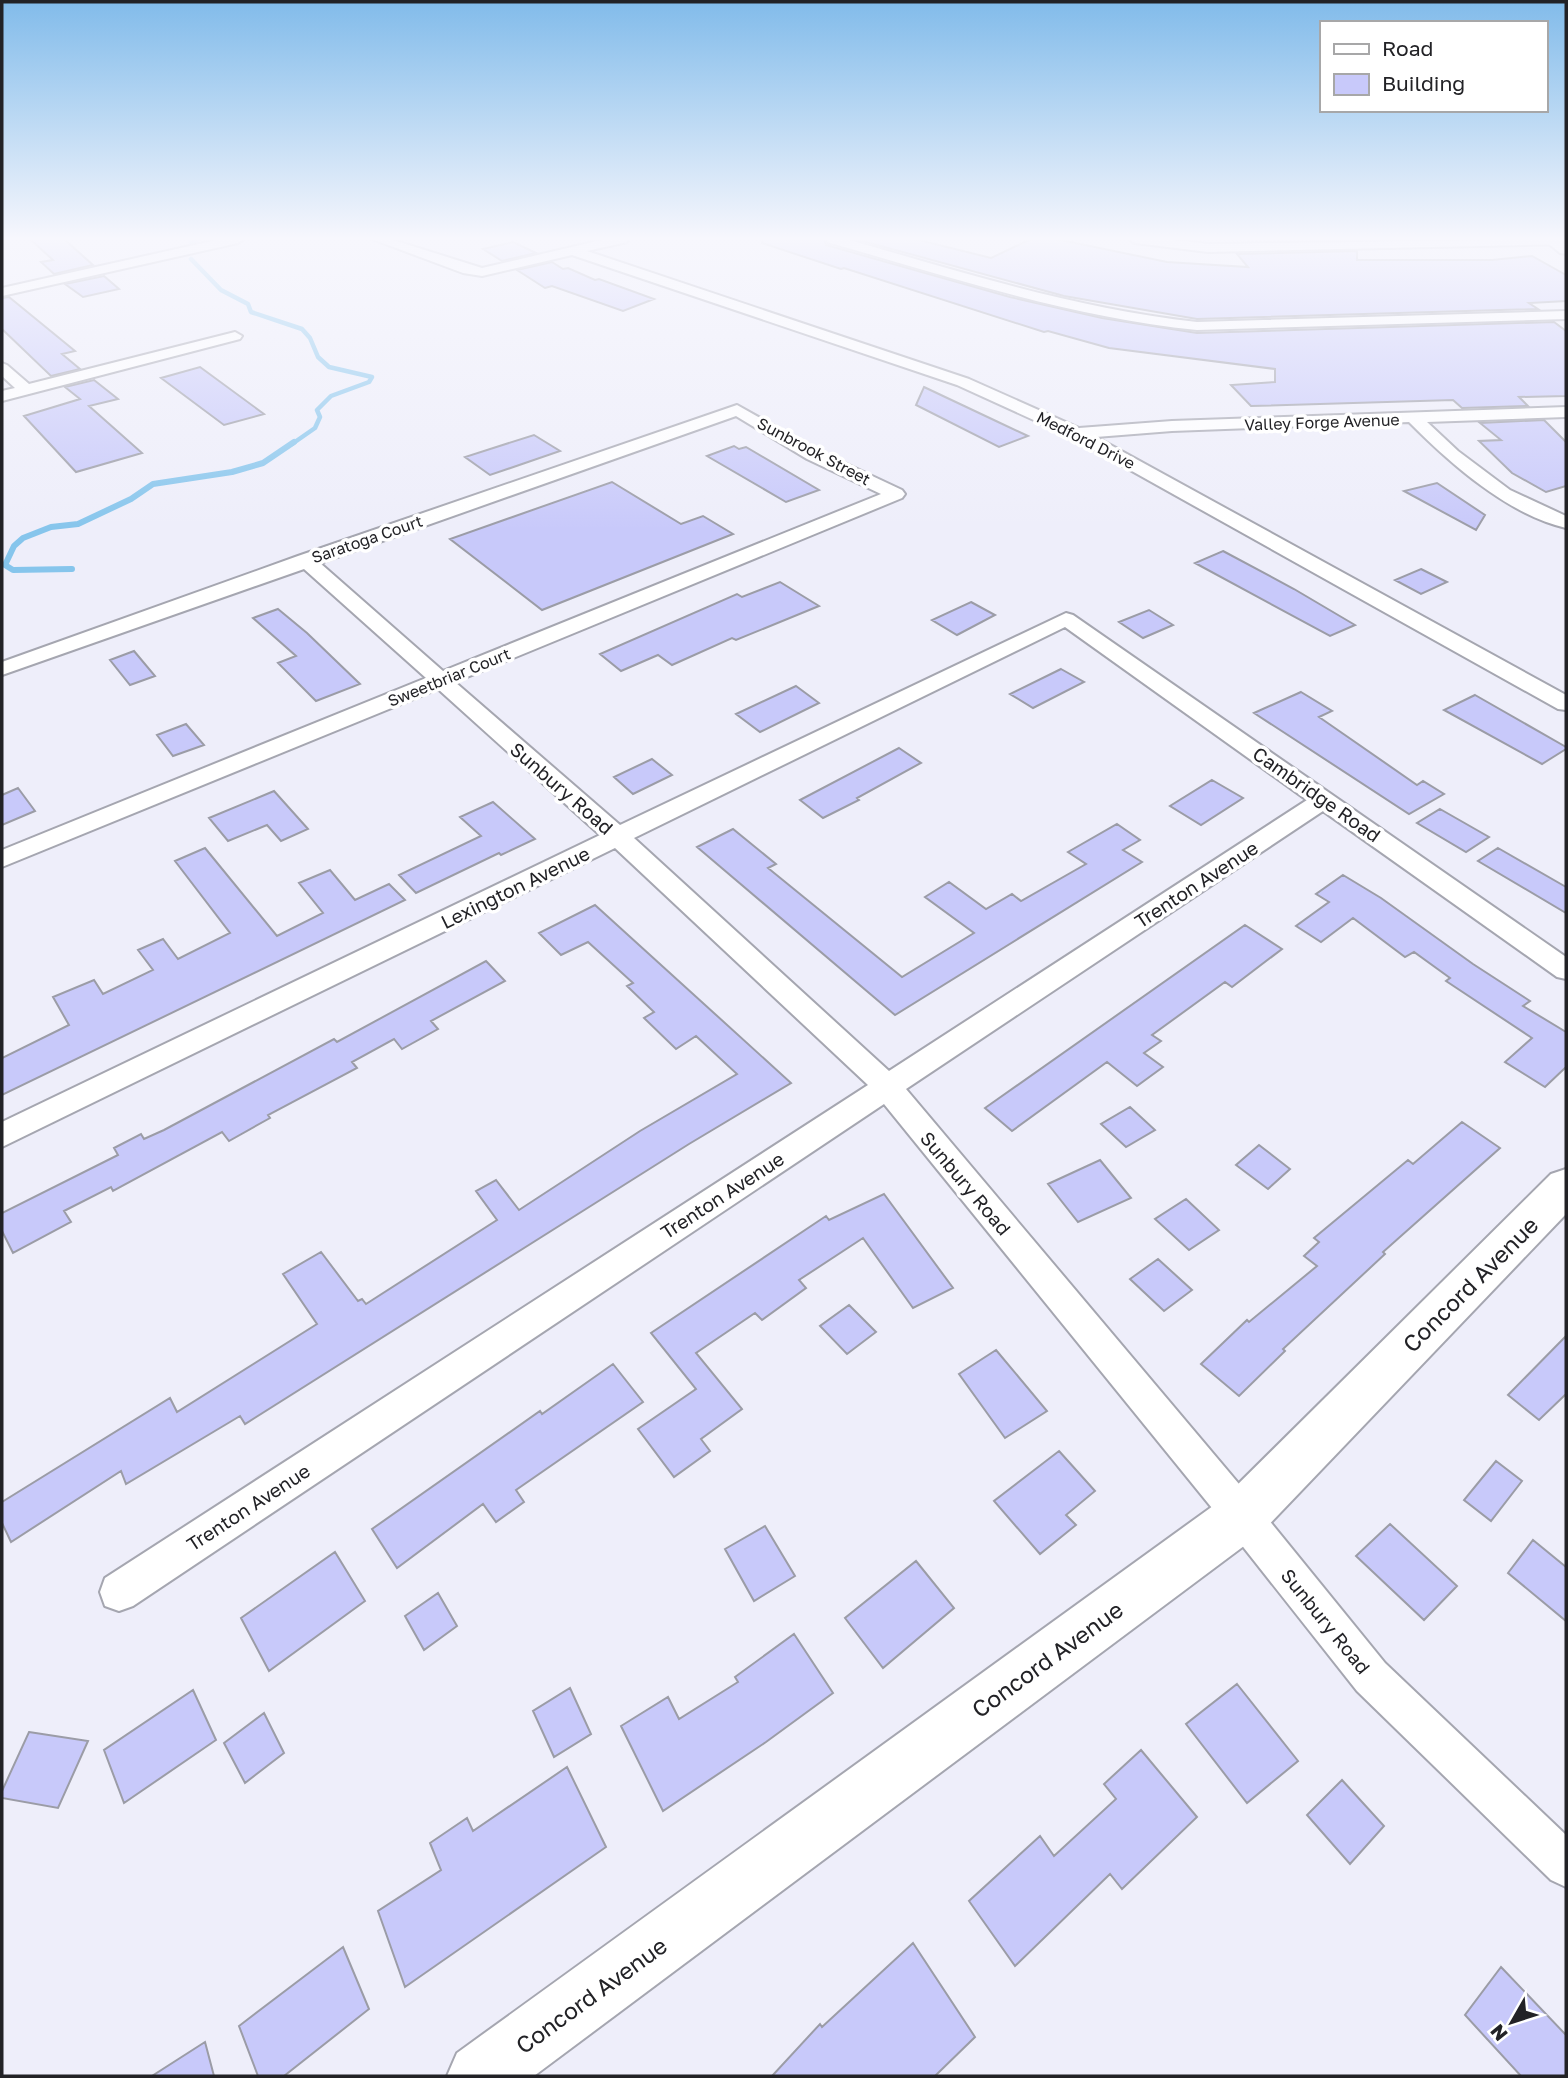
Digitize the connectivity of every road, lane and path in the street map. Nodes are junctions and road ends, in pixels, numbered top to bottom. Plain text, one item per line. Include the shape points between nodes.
1 (826, 336) edge
2 (235, 337) dead end
3 (2, 368) edge
4 (26, 390) junction
5 (2, 396) edge
6 (732, 411) joint
7 (1566, 412) edge
8 (1415, 419) junction
9 (1077, 433) junction
10 (896, 494) joint
11 (1566, 523) edge
12 (305, 561) junction
13 (1066, 620) joint
14 (2, 669) edge
15 (440, 680) junction
16 (1566, 704) edge
17 (1325, 799) junction
18 (618, 837) junction
19 (2, 859) edge
20 (1566, 970) edge
21 (887, 1087) junction
22 (2, 1135) edge
23 (1566, 1186) edge
24 (1242, 1516) junction
25 (119, 1591) dead end
26 (1566, 1865) edge
27 (480, 2076) edge

1 - 9 street, Medford Drive via 963,382
2 - 4 street
3 - 4 street
4 - 5 street
6 - 10 street, Sunbrook Street
6 - 12 street, Saratoga Court
7 - 8 street, Valley Forge Avenue
8 - 9 street, Valley Forge Avenue
8 - 11 street via 1452,455 1504,494
9 - 16 street, Medford Drive
10 - 15 street, Sweetbriar Court
12 - 14 street, Saratoga Court
12 - 15 street, Sunbury Road
13 - 17 street, Cambridge Road
13 - 18 street, Lexington Avenue
15 - 18 street, Sunbury Road
15 - 19 street, Sweetbriar Court
17 - 20 street, Cambridge Road
17 - 21 street, Trenton Avenue
18 - 21 street, Sunbury Road
18 - 22 street, Lexington Avenue
21 - 24 street, Sunbury Road
21 - 25 street, Trenton Avenue
23 - 24 street, Concord Avenue
24 - 26 street, Sunbury Road via 1371,1677
24 - 27 street, Concord Avenue

